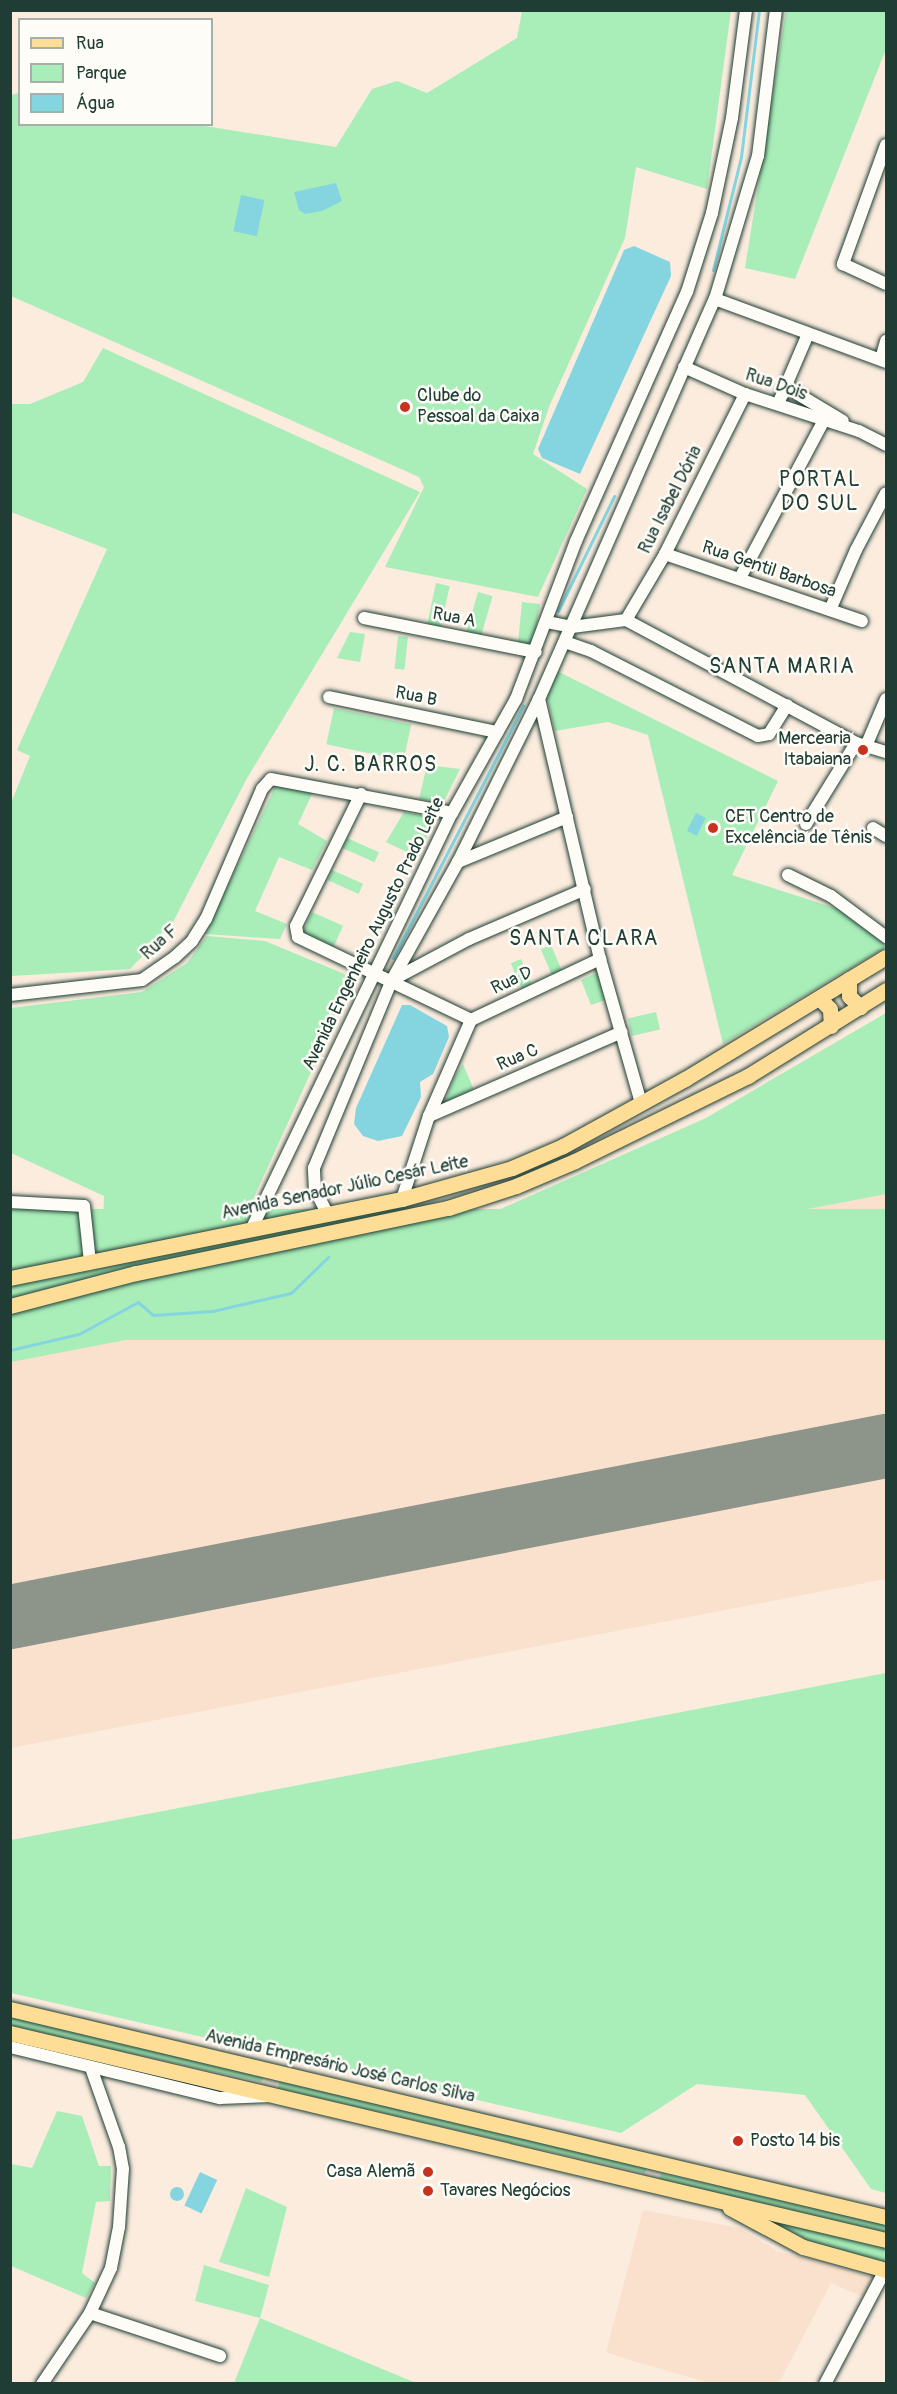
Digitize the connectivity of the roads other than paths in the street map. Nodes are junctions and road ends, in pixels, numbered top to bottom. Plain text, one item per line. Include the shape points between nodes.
1 (746, 10) edge
2 (776, 10) edge
3 (886, 144) edge
4 (886, 284) edge
5 (715, 299) junction
6 (808, 333) junction
7 (886, 341) edge
8 (884, 360) edge
9 (684, 367) junction
10 (786, 387) junction
11 (745, 394) junction
12 (778, 404) junction
13 (824, 420) junction
14 (859, 431) junction
15 (886, 445) edge
16 (886, 493) edge
17 (665, 554) junction
18 (740, 578) junction
19 (830, 610) junction
20 (364, 618) dead end
21 (626, 620) junction
22 (862, 621) dead end
23 (547, 622) junction
24 (572, 627) junction
25 (565, 642) junction
26 (536, 652) junction
27 (328, 698) dead end
28 (539, 699) junction
29 (886, 699) edge
30 (787, 705) junction
31 (497, 732) junction
32 (861, 744) junction
33 (886, 752) edge
34 (361, 794) junction
35 (452, 813) junction
36 (567, 817) junction
37 (806, 824) dead end
38 (873, 828) dead end
39 (886, 836) edge
40 (458, 862) junction
41 (788, 875) dead end
42 (585, 890) junction
43 (886, 937) edge
44 (886, 957) edge
45 (600, 959) junction
46 (374, 973) junction
47 (392, 980) junction
48 (849, 980) junction
49 (886, 990) edge
50 (10, 995) edge
51 (820, 999) junction
52 (860, 1007) junction
53 (471, 1020) junction
54 (831, 1026) junction
55 (622, 1032) junction
56 (641, 1103) junction
57 (429, 1116) junction
58 (402, 1199) junction
59 (10, 1202) edge
60 (328, 1215) junction
61 (251, 1230) junction
62 (90, 1262) junction
63 (10, 1278) edge
64 (10, 1306) edge
65 (10, 2009) edge
66 (10, 2033) edge
67 (10, 2047) edge
68 (154, 2067) junction
69 (91, 2068) junction
70 (274, 2072) junction
71 (150, 2083) junction
72 (269, 2094) junction
73 (661, 2163) junction
74 (654, 2187) junction
75 (712, 2198) junction
76 (886, 2217) edge
77 (886, 2240) edge
78 (886, 2270) edge
79 (90, 2313) junction
80 (220, 2356) dead end
81 (42, 2384) edge
82 (825, 2384) edge

1 - 23 street, Avenida Engenheiro Augusto Prado Leite via 732,118 712,213 687,292 576,541
2 - 5 street, Avenida Engenheiro Augusto Prado Leite via 758,156
3 - 4 street via 843,264
5 - 6 street
5 - 9 street, Avenida Engenheiro Augusto Prado Leite
6 - 8 street
6 - 10 street
7 - 8 street
9 - 11 street, Rua Dois
9 - 24 street, Avenida Engenheiro Augusto Prado Leite
10 - 12 street
10 - 14 street, Rua Dois
11 - 12 street, Rua Dois
11 - 17 street, Rua Isabel Dória
12 - 13 street, Rua Dois
13 - 14 street, Rua Dois
13 - 18 street
14 - 15 street, Rua Dois
16 - 19 street
17 - 18 street, Rua Gentil Barbosa
17 - 21 street, Rua Isabel Dória
18 - 19 street, Rua Gentil Barbosa
19 - 22 street, Rua Gentil Barbosa
20 - 26 street, Rua A
21 - 24 street
21 - 30 street
23 - 24 street
23 - 26 street, Avenida Engenheiro Augusto Prado Leite
24 - 25 street, Avenida Engenheiro Augusto Prado Leite
25 - 28 street, Avenida Engenheiro Augusto Prado Leite
25 - 30 street via 591,651 758,736 769,734
26 - 31 street, Avenida Engenheiro Augusto Prado Leite
27 - 31 street, Rua B
28 - 36 street
28 - 40 street, Avenida Engenheiro Augusto Prado Leite
29 - 32 street
30 - 32 street
31 - 35 street, Avenida Engenheiro Augusto Prado Leite
32 - 33 street
32 - 37 street
34 - 35 street
34 - 46 street via 295,932 304,942
34 - 50 street, Rua F via 271,779 262,789 206,919 192,942 176,957 142,980
35 - 46 street, Avenida Engenheiro Augusto Prado Leite
36 - 40 street
36 - 42 street
38 - 39 street
40 - 47 street, Avenida Engenheiro Augusto Prado Leite
41 - 43 street via 831,896
42 - 45 street
42 - 47 street via 469,939
44 - 48 main road, Avenida Senador Júlio Cesár Leite
45 - 53 street, Rua D
45 - 55 street
46 - 47 street
46 - 61 street, Avenida Engenheiro Augusto Prado Leite
47 - 53 street
47 - 60 street, Avenida Engenheiro Augusto Prado Leite via 314,1168 315,1190
48 - 51 main road, Avenida Senador Júlio Cesár Leite
48 - 52 main road via 849,996
49 - 52 main road
51 - 54 main road via 831,1009
51 - 56 main road, Avenida Senador Júlio Cesár Leite
52 - 54 main road
53 - 57 street
54 - 64 main road via 739,1080 516,1186 448,1209 136,1273
55 - 56 street
55 - 57 street, Rua C
56 - 58 main road, Avenida Senador Júlio Cesár Leite via 563,1146 512,1168
57 - 58 street
58 - 60 main road, Avenida Senador Júlio Cesár Leite
59 - 62 street via 84,1206
60 - 61 main road, Avenida Senador Júlio Cesár Leite
61 - 62 main road, Avenida Senador Júlio Cesár Leite
62 - 63 main road, Avenida Senador Júlio Cesár Leite
65 - 70 main road, Avenida Empresário José Carlos Silva
66 - 68 main road
67 - 69 street
68 - 71 street
68 - 72 main road
69 - 71 street
69 - 79 street via 123,2169 119,2227 111,2268
70 - 72 main road
70 - 73 main road, Avenida Empresário José Carlos Silva
71 - 72 street via 220,2098
72 - 74 main road
73 - 74 main road via 654,2173
73 - 76 main road, Avenida Empresário José Carlos Silva
74 - 75 main road
75 - 77 main road
75 - 78 main road via 803,2247
78 - 82 street
79 - 80 street
79 - 81 street

